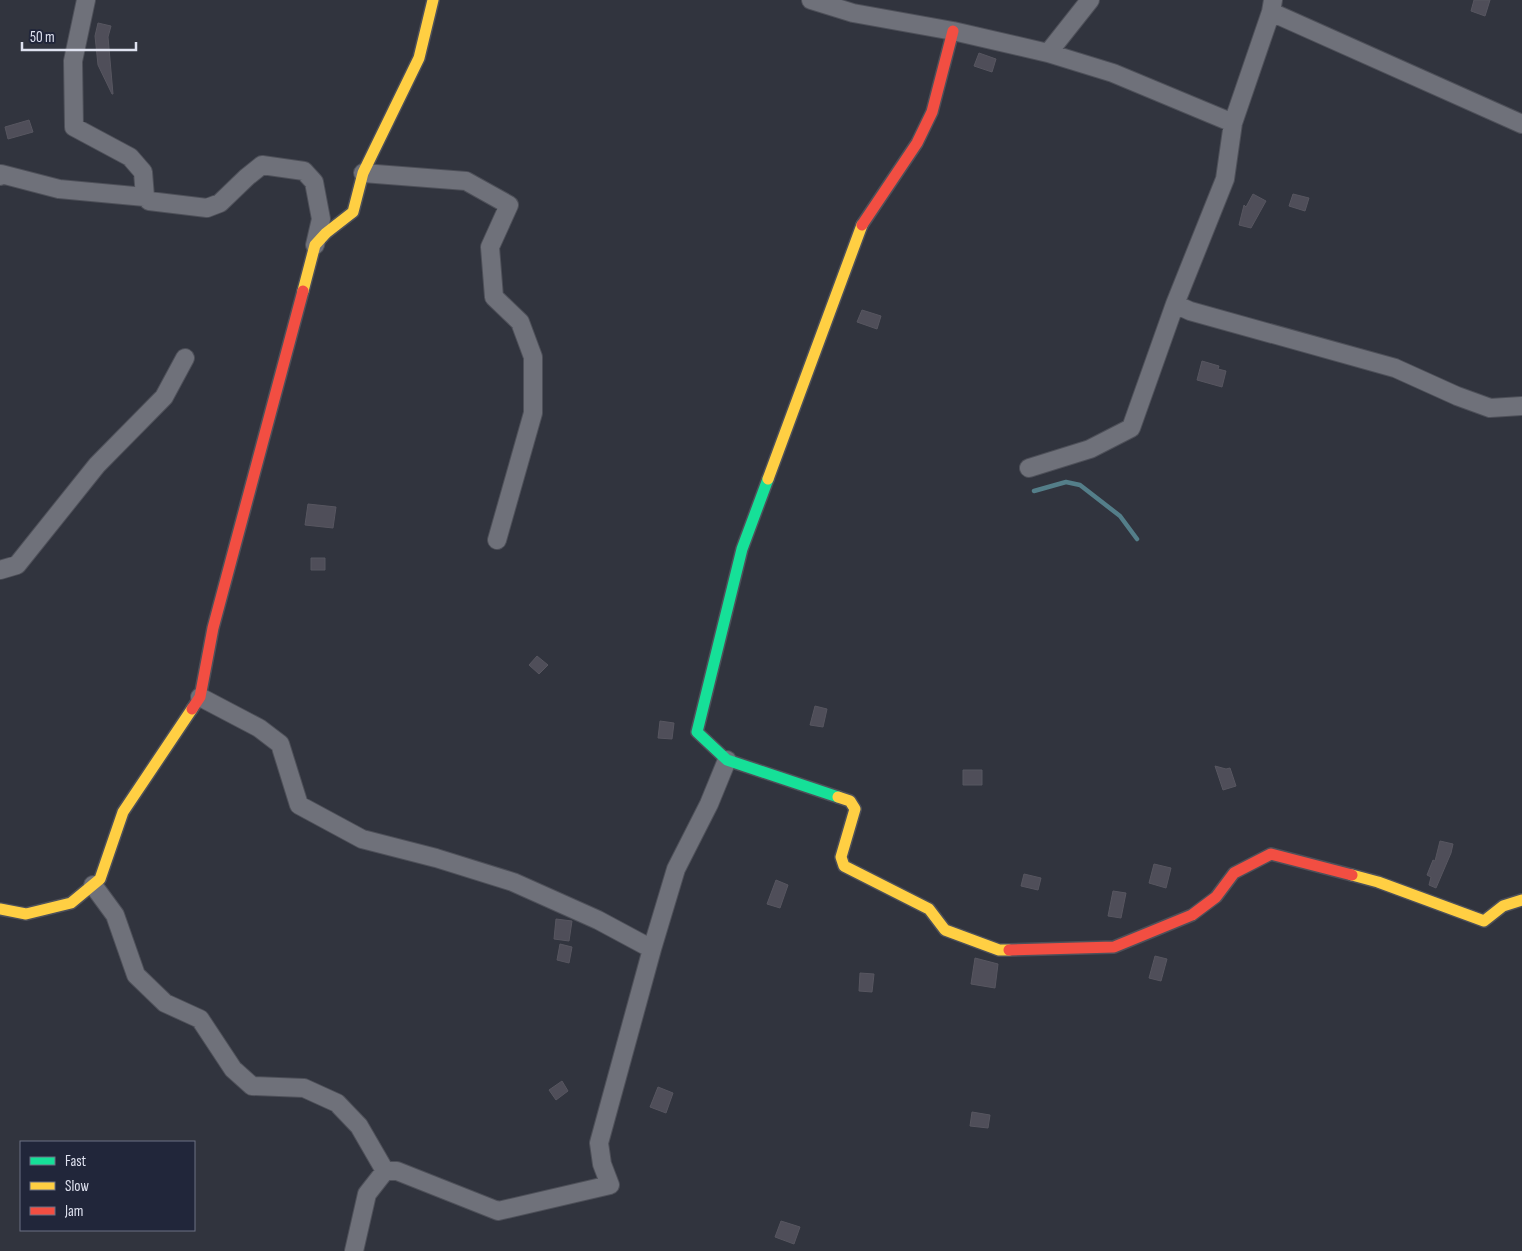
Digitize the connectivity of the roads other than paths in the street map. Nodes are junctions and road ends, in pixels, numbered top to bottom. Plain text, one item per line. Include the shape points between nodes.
1 (86, 0) edge
2 (433, 0) edge
3 (811, 0) edge
4 (1090, 0) edge
5 (1272, 6) edge
6 (854, 7) edge
7 (953, 31) junction
8 (1048, 53) junction
9 (1233, 123) junction
10 (1522, 124) edge
11 (364, 173) junction
12 (0, 176) edge
13 (144, 197) junction
14 (315, 245) junction
15 (1175, 304) junction
16 (185, 358) dead end
17 (1522, 406) edge
18 (1029, 468) dead end
19 (497, 540) dead end
20 (0, 570) edge
21 (200, 697) junction
22 (727, 760) junction
23 (93, 884) junction
24 (1522, 900) edge
25 (0, 909) edge
26 (652, 949) junction
27 (385, 1172) junction
28 (354, 1251) edge

1 - 13 street via 74,61 74,127 130,157 143,172
2 - 11 street via 418,58
3 - 6 street
4 - 8 street
5 - 9 street
5 - 10 street
6 - 7 street
7 - 8 street
7 - 22 street via 932,112 916,143 863,223 742,549 697,732
8 - 9 street via 1113,72
9 - 15 street via 1225,179
11 - 14 street via 353,212 326,232
11 - 19 street via 466,181 509,205 490,247 494,296 520,322 533,357 534,413
12 - 13 street via 59,190
13 - 14 street via 149,201 207,208 220,203 262,165 304,171 314,182 321,218
14 - 21 street via 213,628
15 - 17 street via 1190,311 1395,368 1490,408
15 - 18 street via 1131,428 1090,449
16 - 20 street via 164,397 98,465 17,565
21 - 23 street via 123,812 100,879
21 - 26 street via 259,728 280,744 299,805 362,839 513,882 598,920
22 - 24 street via 850,801 855,809 841,858 844,866 929,909 945,930 999,950 1114,947 1192,915 1216,897 1234,873 1271,854 1378,882 1484,921 1503,906
22 - 26 street via 676,869
23 - 25 street via 71,903 26,914
23 - 27 street via 115,916 136,975 165,1003 200,1019 233,1069 252,1086 304,1088 337,1102 359,1126
26 - 27 street via 599,1143 610,1185 498,1212 397,1171
27 - 28 street via 367,1194

